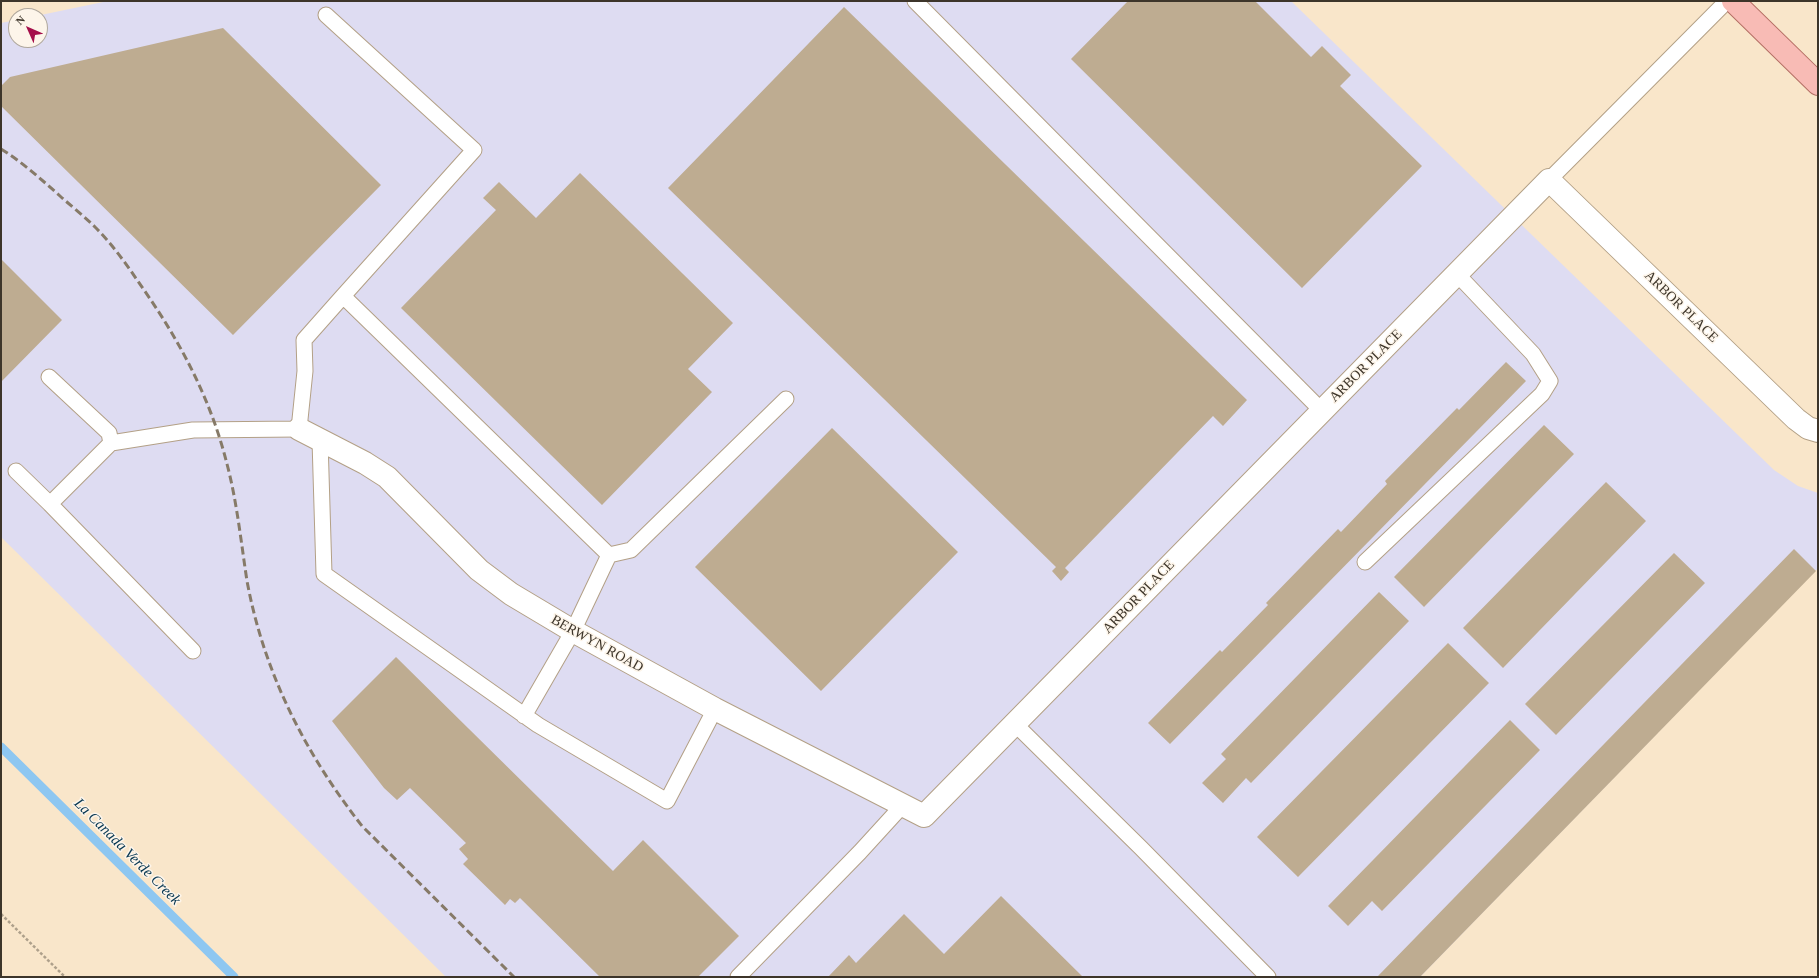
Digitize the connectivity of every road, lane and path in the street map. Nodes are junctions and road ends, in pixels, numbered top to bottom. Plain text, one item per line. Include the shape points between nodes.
1 (915, 1) edge
2 (1727, 1) edge
3 (1733, 1) edge
4 (326, 15) dead end
5 (1818, 84) edge
6 (1549, 180) junction
7 (1457, 274) junction
8 (343, 296) junction
9 (49, 377) dead end
10 (786, 399) dead end
11 (1322, 411) junction
12 (299, 429) junction
13 (1818, 431) edge
14 (320, 440) junction
15 (111, 444) junction
16 (16, 470) dead end
17 (50, 504) junction
18 (609, 554) junction
19 (1365, 562) dead end
20 (573, 631) junction
21 (193, 651) dead end
22 (715, 709) junction
23 (524, 716) junction
24 (1015, 724) junction
25 (902, 806) junction
26 (924, 816) joint
27 (1, 914) edge
28 (65, 977) edge
29 (738, 977) edge
30 (1268, 977) edge

1 - 11 lane
2 - 6 lane
3 - 5 main road
4 - 8 lane via 474,150
6 - 7 street, ARBOR PLACE
6 - 13 street, ARBOR PLACE via 1796,419 1808,428
7 - 11 street, ARBOR PLACE
7 - 19 lane via 1533,354 1550,381 1542,394
8 - 12 lane via 304,340 305,370
8 - 18 lane
9 - 15 lane via 109,433
10 - 18 lane via 632,550
11 - 24 street, ARBOR PLACE
12 - 14 street, BERWYN ROAD
12 - 15 lane via 193,430
14 - 20 street, BERWYN ROAD via 387,477 479,570 511,594
14 - 23 lane via 324,574
15 - 17 lane
16 - 17 lane
17 - 21 lane
18 - 20 lane
20 - 22 street, BERWYN ROAD
20 - 23 lane
22 - 23 lane via 667,801
22 - 25 street, BERWYN ROAD
24 - 26 street, ARBOR PLACE
24 - 30 lane
25 - 26 street, BERWYN ROAD
25 - 29 lane
27 - 28 path

